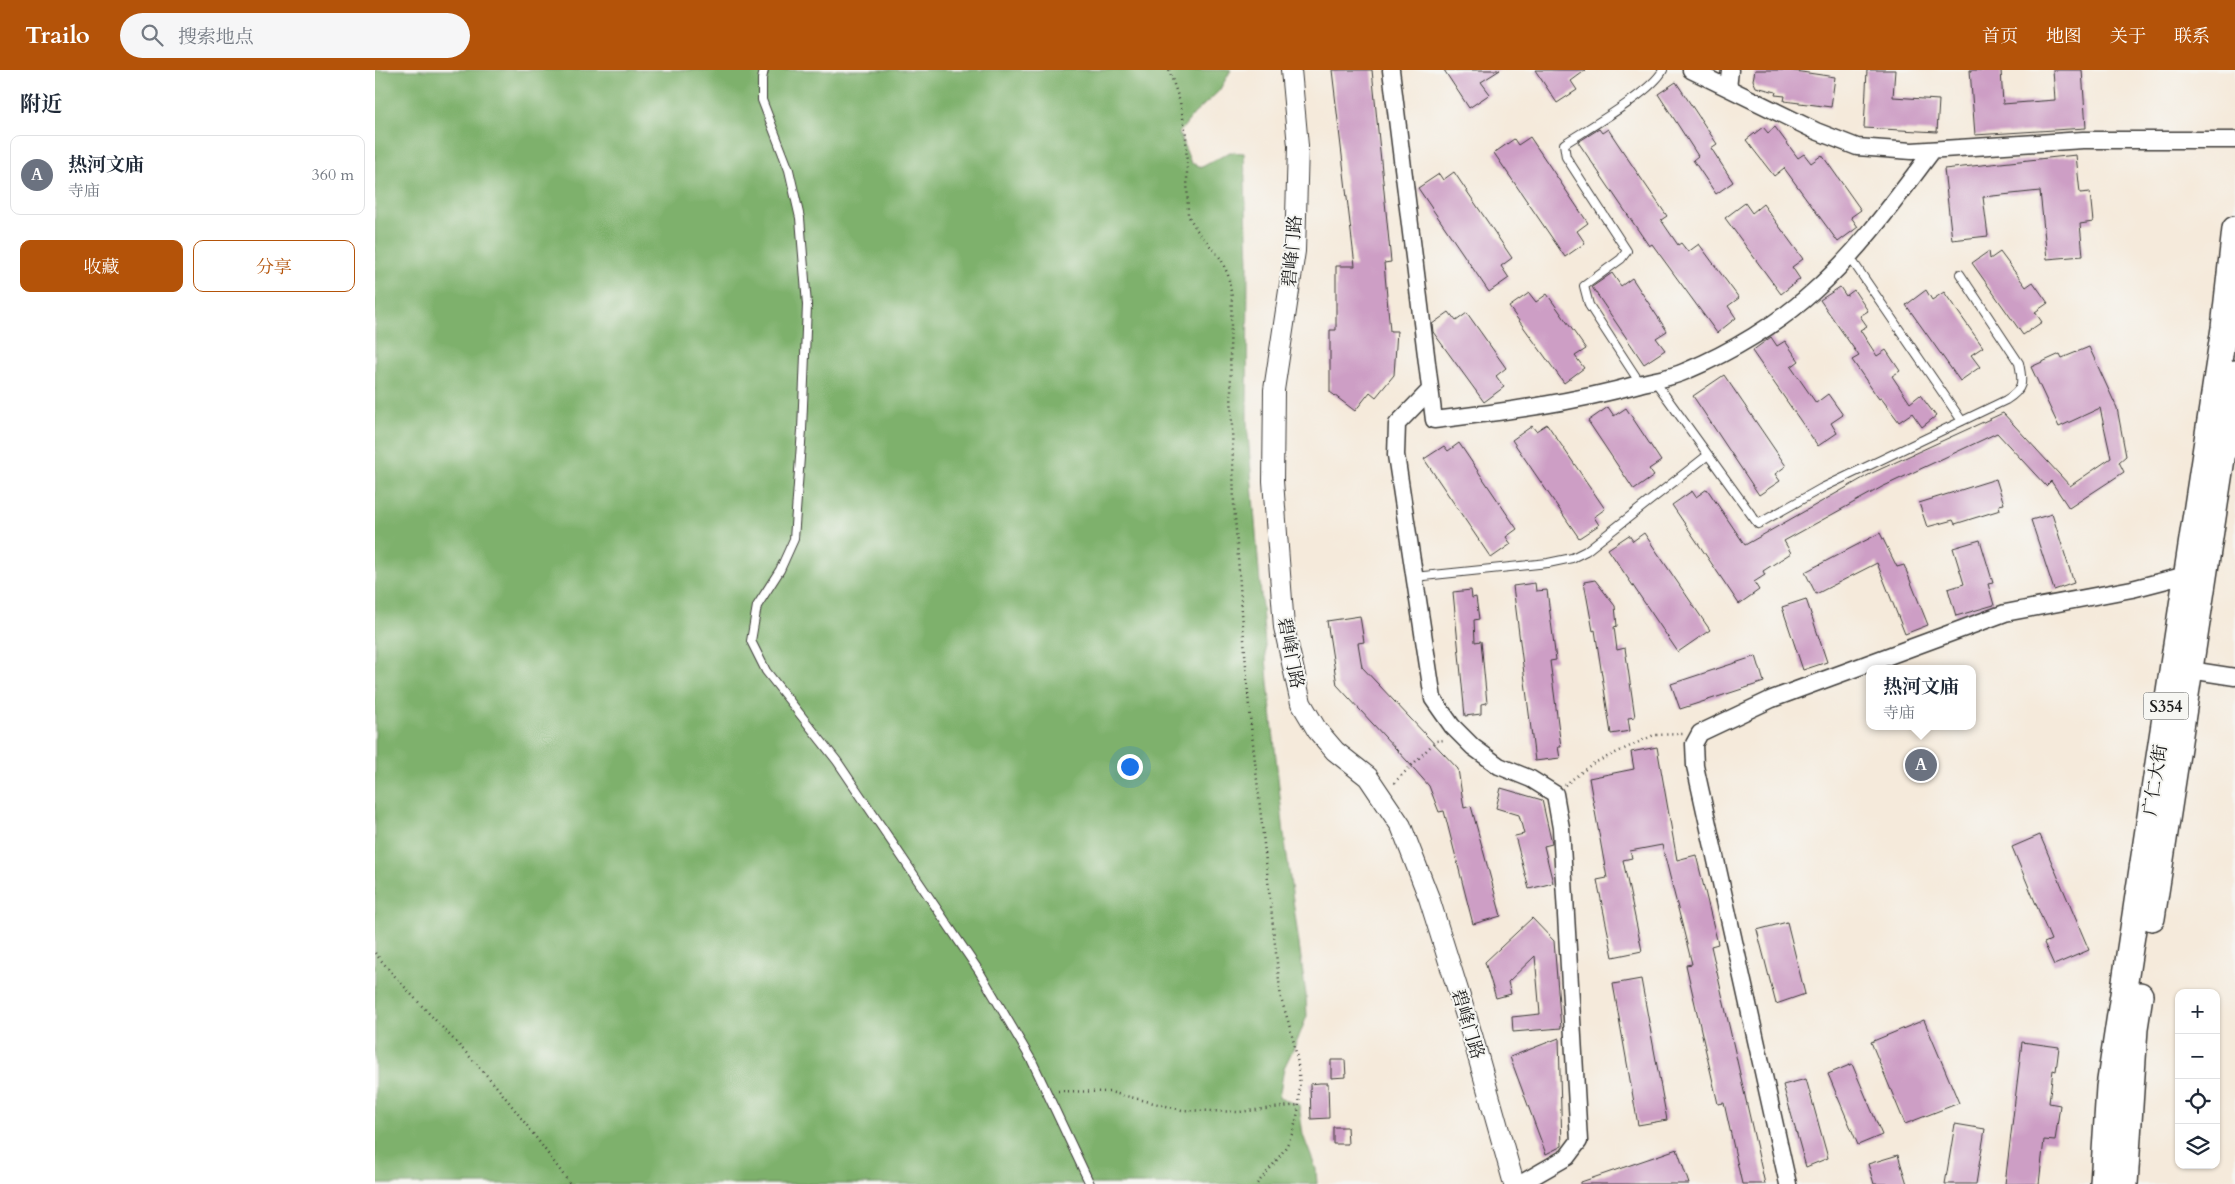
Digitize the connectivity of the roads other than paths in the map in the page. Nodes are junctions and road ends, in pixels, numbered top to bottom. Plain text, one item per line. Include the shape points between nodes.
1 (764, 70) edge
2 (1291, 70) edge
3 (1391, 70) edge
4 (1663, 70) edge
5 (1691, 70) edge
6 (1730, 70) edge
7 (1728, 88) junction
8 (2235, 140) edge
9 (1933, 150) junction
10 (2235, 229) edge
11 (1849, 256) junction
12 (1959, 274) dead end
13 (2235, 373) edge
14 (1647, 382) junction
15 (1430, 390) junction
16 (1962, 421) junction
17 (1708, 454) junction
18 (2186, 575) junction
19 (1414, 577) junction
20 (2190, 670) junction
21 (2235, 677) edge
22 (1090, 1184) edge
23 (1514, 1184) edge
24 (1520, 1184) edge
25 (1788, 1184) edge
26 (2103, 1184) edge
27 (2125, 1184) edge

1 - 22 lane via 763,100 789,170 800,218 807,305 794,539 780,570 757,606 751,640 766,671 837,761 979,971 1033,1061
2 - 23 street, 碧峰门路 via 1298,146 1295,251 1274,390 1273,482 1284,627 1301,703 1317,730 1335,751 1368,777 1401,826 1429,898
3 - 15 street
4 - 14 lane via 1646,89 1564,144 1566,157 1627,251 1585,286 1589,305
5 - 7 street
6 - 7 street
7 - 9 street via 1816,131 1857,147
8 - 9 street via 2083,140
9 - 11 street
10 - 18 main road, 广仁大街 / S354 via 2224,328
11 - 14 street via 1814,292 1735,347 1684,372
11 - 16 lane
12 - 16 lane via 2019,363 2022,380 2017,393
13 - 20 main road, 广仁大街 / S354
14 - 15 street via 1515,410 1434,420
14 - 17 lane
15 - 19 street via 1397,424 1396,455
16 - 17 lane via 1822,488 1758,524
17 - 19 lane via 1573,558
18 - 25 street via 2132,589 2005,613 1772,699 1700,733 1694,744 1695,766
18 - 26 main road, 广仁大街 / S354 via 2109,1087
19 - 24 street via 1433,699 1452,726 1473,747 1499,766 1531,779 1555,794 1561,828 1579,1141 1567,1158
20 - 21 street
20 - 27 main road, 广仁大街 / S354 via 2135,1028

